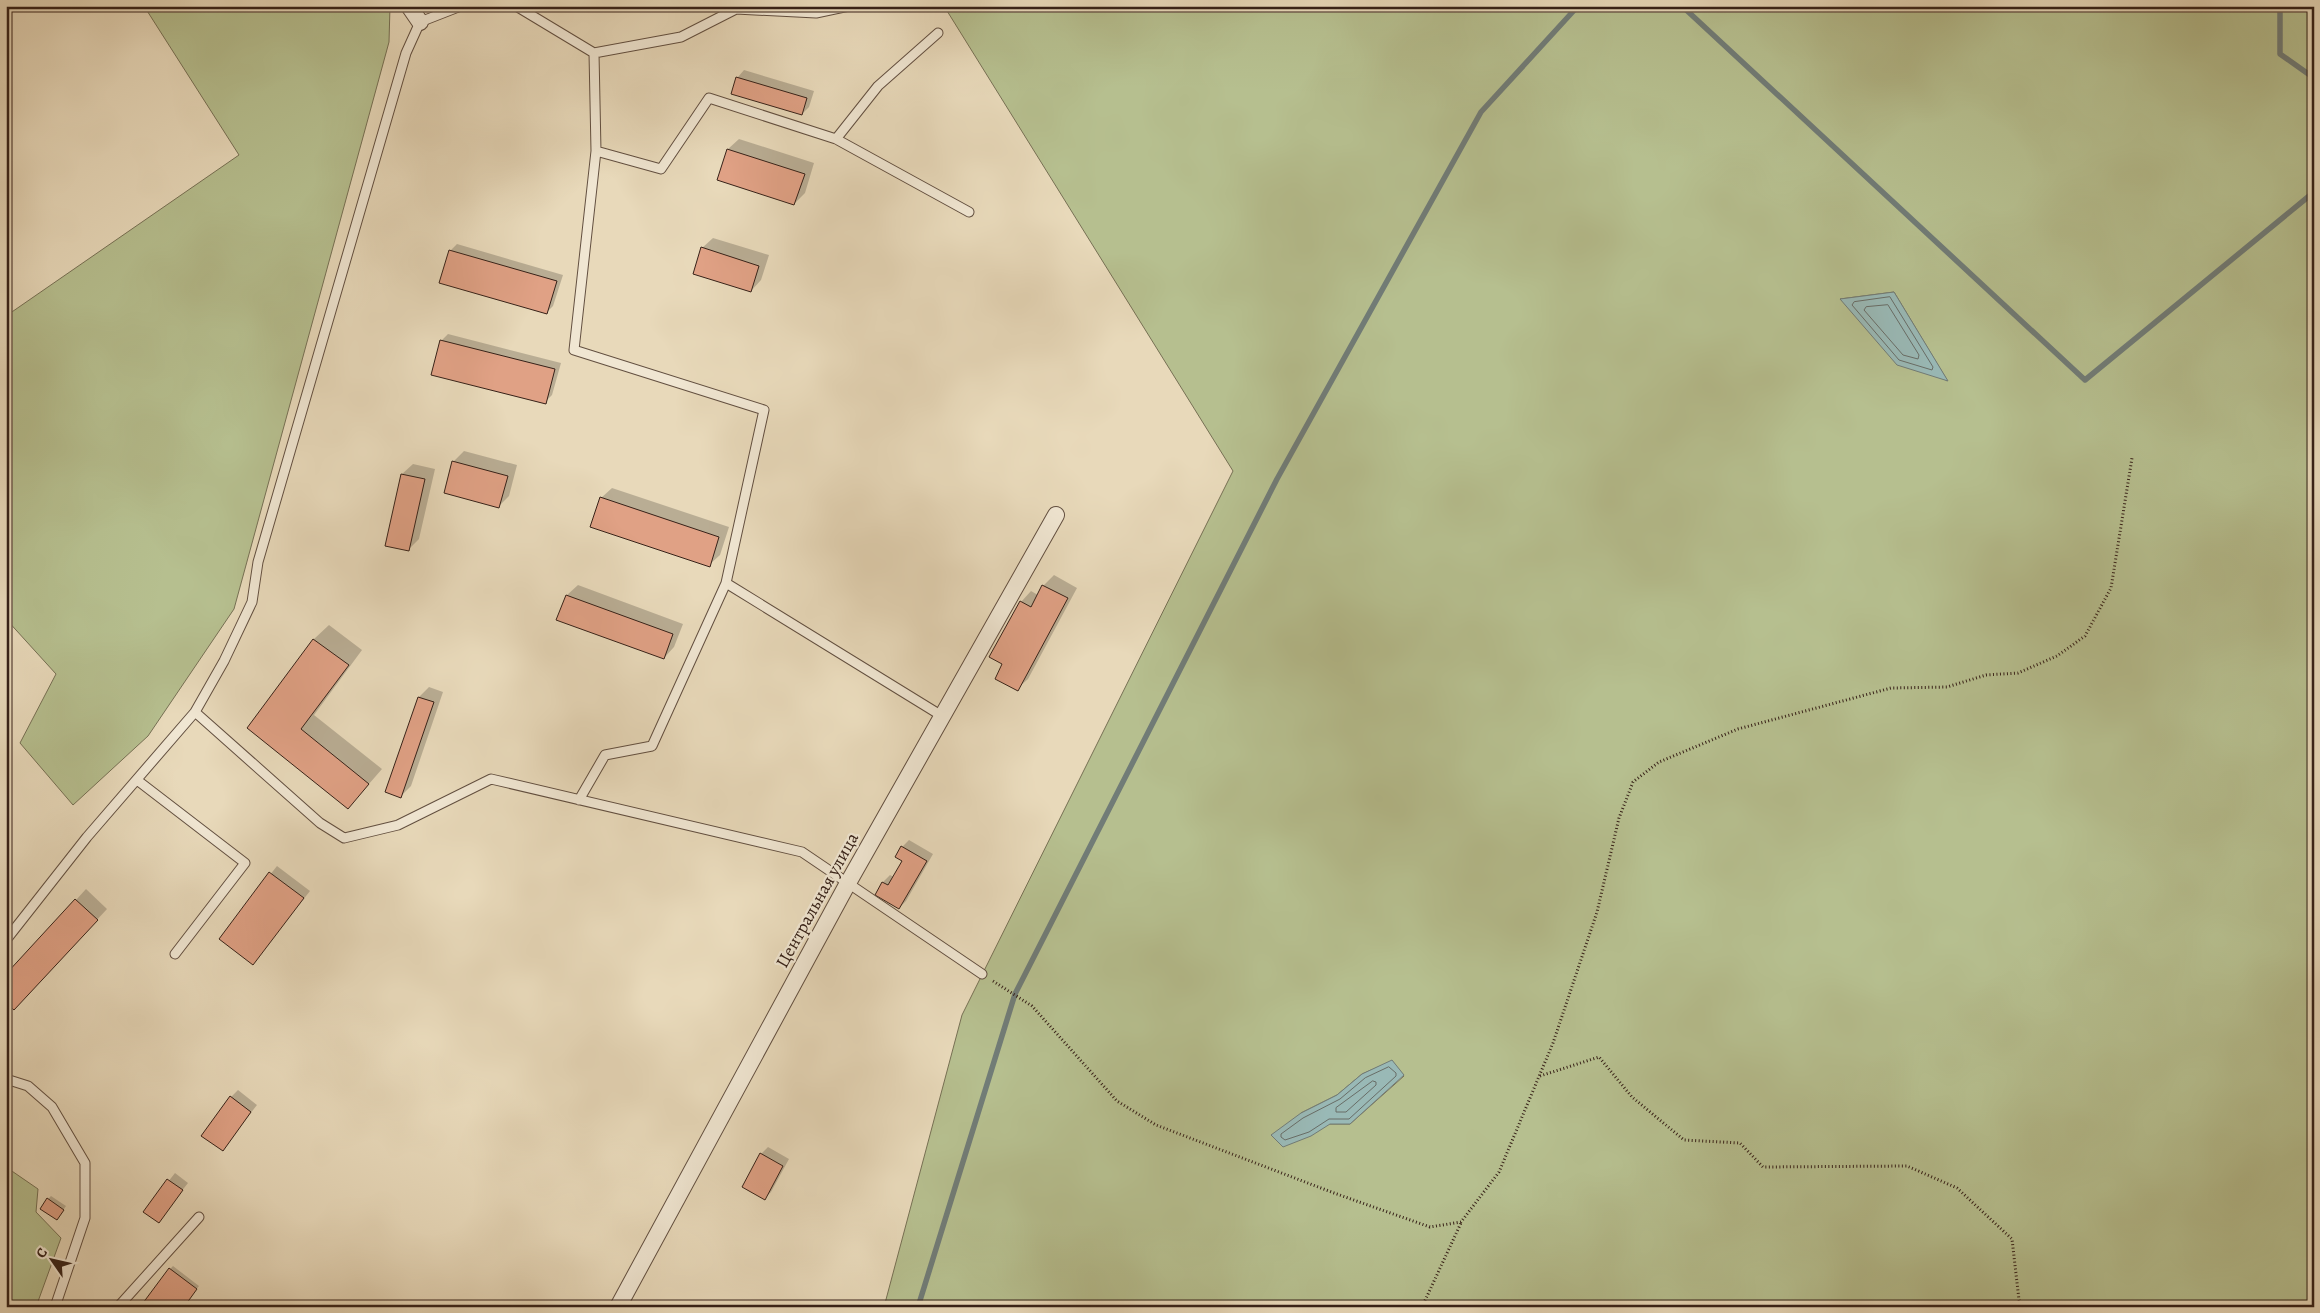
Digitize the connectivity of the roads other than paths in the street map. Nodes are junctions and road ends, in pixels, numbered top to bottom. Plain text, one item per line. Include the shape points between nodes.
1 (409, 6) edge
2 (461, 6) edge
3 (516, 6) edge
4 (849, 6) edge
5 (420, 22) junction
6 (938, 33) dead end
7 (594, 53) junction
8 (836, 139) junction
9 (596, 151) junction
10 (970, 212) dead end
11 (1056, 515) dead end
12 (726, 583) junction
13 (195, 712) junction
14 (942, 716) junction
15 (137, 780) junction
16 (579, 800) junction
17 (848, 884) junction
18 (6, 940) edge
19 (175, 954) dead end
20 (982, 974) road end
21 (6, 1079) edge
22 (199, 1218) dead end
23 (55, 1307) edge
24 (118, 1307) edge
25 (618, 1307) edge

1 - 5 street
2 - 5 lane
3 - 7 lane
4 - 7 lane via 816,13 736,9 681,37
5 - 13 lane via 406,53 258,562 252,602
6 - 8 lane via 878,86
7 - 9 lane
8 - 9 lane via 709,98 661,169
8 - 10 lane
9 - 12 lane via 574,350 764,410
11 - 14 street, Центральная улица
12 - 14 lane
12 - 16 lane via 652,746 605,755
13 - 15 lane
13 - 16 lane via 320,823 344,838 398,825 491,779
14 - 17 street, Центральная улица
15 - 18 lane
15 - 19 lane via 245,863
16 - 17 lane via 802,852
17 - 20 lane
17 - 25 street, Центральная улица
21 - 23 lane via 28,1086 52,1108 85,1164 85,1218
22 - 24 lane

